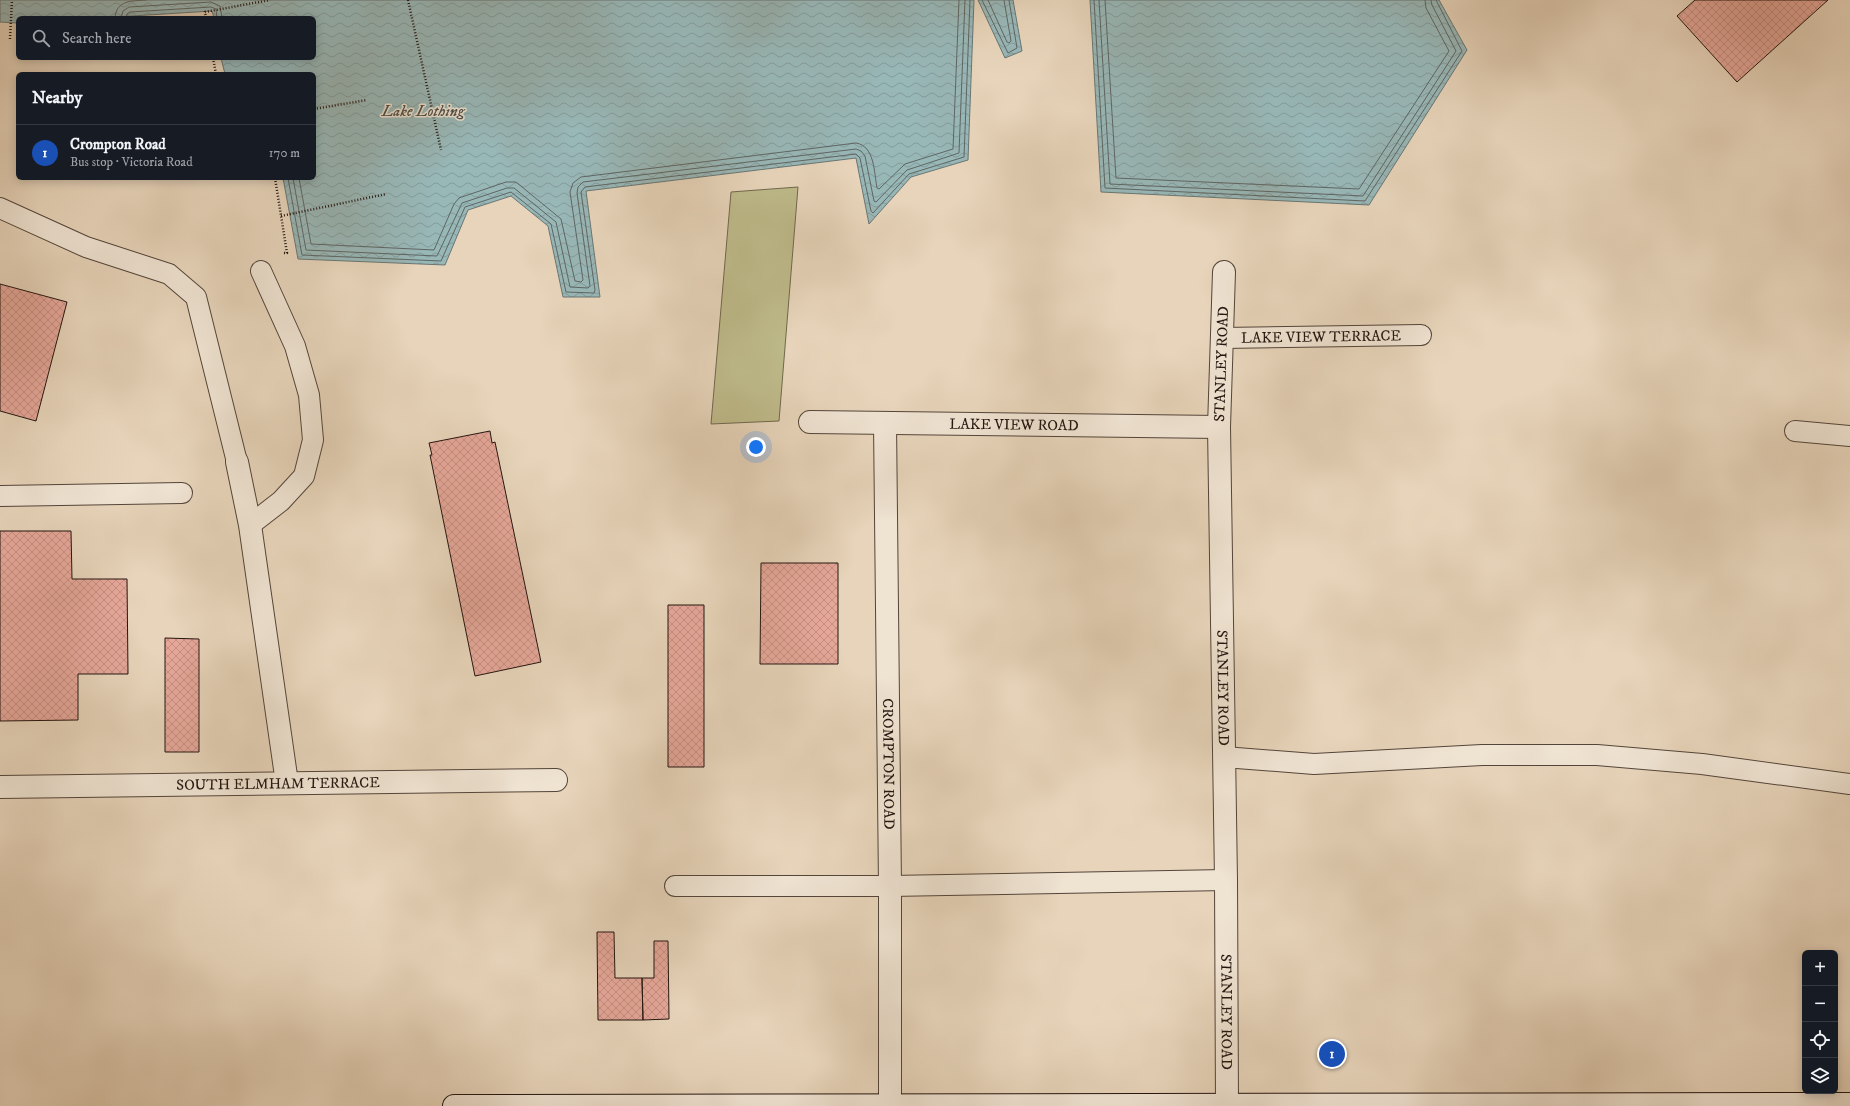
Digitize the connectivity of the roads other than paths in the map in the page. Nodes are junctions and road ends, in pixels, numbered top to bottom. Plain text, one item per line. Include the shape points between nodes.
1 (0, 208) edge
2 (261, 270) dead end
3 (1224, 272) dead end
4 (1421, 335) dead end
5 (1222, 338) junction
6 (810, 422) dead end
7 (885, 423) junction
8 (1218, 427) junction
9 (1795, 431) dead end
10 (1850, 436) edge
11 (237, 462) joint
12 (182, 493) dead end
13 (0, 496) edge
14 (250, 525) junction
15 (1224, 757) junction
16 (556, 780) dead end
17 (286, 783) junction
18 (1850, 784) edge
19 (0, 787) edge
20 (1226, 880) junction
21 (674, 886) dead end
22 (890, 886) junction
23 (890, 1104) junction
24 (1850, 1104) edge
25 (1227, 1105) edge
26 (454, 1106) edge
27 (665, 1106) edge

1 - 11 lane via 86,247 169,274 196,297
2 - 14 lane via 295,346 309,394 313,440 304,476 281,502
3 - 5 street, STANLEY ROAD
4 - 5 lane, LAKE VIEW TERRACE
5 - 8 street, STANLEY ROAD
6 - 7 street, LAKE VIEW ROAD
7 - 8 street, LAKE VIEW ROAD
7 - 22 street, CROMPTON ROAD
8 - 15 street, STANLEY ROAD
9 - 10 lane
11 - 14 street
12 - 13 lane
14 - 17 street
15 - 18 lane via 1314,764 1482,755 1597,755 1702,764
15 - 20 street, STANLEY ROAD
16 - 17 street, SOUTH ELMHAM TERRACE
17 - 19 street, SOUTH ELMHAM TERRACE
20 - 22 lane
20 - 25 street, STANLEY ROAD
21 - 22 lane
22 - 23 street, CROMPTON ROAD
23 - 25 street
23 - 27 street
24 - 25 street
26 - 27 street

